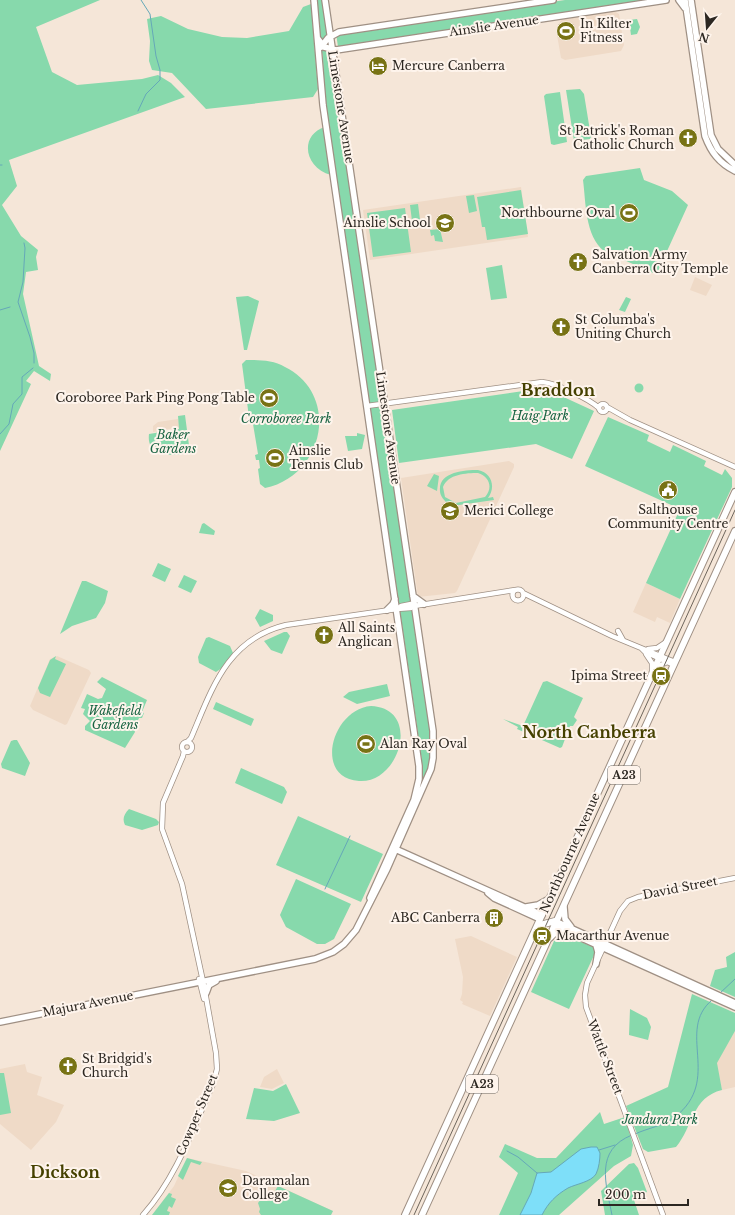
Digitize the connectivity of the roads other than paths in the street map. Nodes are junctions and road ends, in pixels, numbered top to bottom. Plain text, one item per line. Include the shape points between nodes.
1 (314, 0) edge
2 (325, 0) edge
3 (553, 0) edge
4 (666, 0) edge
5 (679, 0) edge
6 (685, 0) edge
7 (691, 0) edge
8 (686, 10) junction
9 (328, 25) junction
10 (339, 32) junction
11 (317, 35) junction
12 (330, 36) junction
13 (323, 45) junction
14 (694, 45) junction
15 (350, 48) junction
16 (332, 50) junction
17 (320, 51) junction
18 (334, 62) junction
19 (702, 92) junction
20 (721, 152) junction
21 (719, 160) junction
22 (730, 161) junction
23 (735, 165) edge
24 (735, 171) edge
25 (385, 405) junction
26 (367, 407) junction
27 (733, 466) edge
28 (735, 470) edge
29 (735, 492) edge
30 (735, 532) edge
31 (515, 590) junction
32 (504, 593) junction
33 (523, 593) junction
34 (413, 595) junction
35 (512, 597) junction
36 (395, 598) junction
37 (521, 599) junction
38 (532, 599) junction
39 (424, 604) junction
40 (414, 606) junction
41 (397, 609) junction
42 (387, 610) junction
43 (618, 632) dead end
44 (623, 640) junction
45 (667, 641) junction
46 (682, 648) junction
47 (644, 650) junction
48 (663, 659) junction
49 (674, 663) junction
50 (652, 674) junction
51 (648, 682) junction
52 (190, 742) junction
53 (185, 753) junction
54 (401, 837) junction
55 (393, 850) junction
56 (407, 854) junction
57 (435, 868) junction
58 (735, 878) edge
59 (487, 892) junction
60 (549, 899) junction
61 (525, 907) junction
62 (564, 907) junction
63 (530, 914) junction
64 (541, 917) junction
65 (547, 922) junction
66 (556, 923) junction
67 (572, 928) junction
68 (535, 930) junction
69 (581, 938) junction
70 (530, 941) junction
71 (548, 941) junction
72 (596, 944) junction
73 (604, 945) junction
74 (596, 964) junction
75 (225, 977) junction
76 (216, 981) junction
77 (202, 982) junction
78 (206, 993) junction
79 (721, 999) junction
80 (735, 1003) edge
81 (207, 1006) junction
82 (735, 1007) edge
83 (0, 1022) edge
84 (143, 1215) edge
85 (405, 1215) edge
86 (422, 1215) edge
87 (663, 1215) edge

1 - 11 main road, Limestone Avenue
2 - 9 main road, Limestone Avenue
3 - 10 main road, Ainslie Avenue
4 - 15 main road, Ainslie Avenue
5 - 8 main road
6 - 8 main road
7 - 14 main road
8 - 14 main road
9 - 10 main road
9 - 12 main road, Limestone Avenue
10 - 12 main road, Ainslie Avenue
11 - 13 main road
11 - 17 main road, Limestone Avenue
12 - 13 main road, Ainslie Avenue
12 - 16 main road, Limestone Avenue
13 - 16 main road
13 - 17 main road, Ainslie Avenue
14 - 19 main road
15 - 16 main road, Ainslie Avenue
15 - 18 main road via 336,55
16 - 18 main road, Limestone Avenue
17 - 26 main road, Limestone Avenue via 323,105
18 - 25 main road, Limestone Avenue
19 - 20 main road via 711,135
19 - 21 main road via 705,136 712,152
20 - 21 main road
20 - 22 main road
21 - 22 main road
21 - 24 main road
22 - 23 main road
25 - 26 street
25 - 27 street via 543,382 553,384 600,406 605,404 606,409
25 - 34 main road, Limestone Avenue
26 - 36 main road, Limestone Avenue
27 - 28 street
29 - 45 highway, Northbourne Avenue / A23
30 - 46 highway, Northbourne Avenue / A23
31 - 32 street
31 - 33 street
31 - 35 street
32 - 35 street
32 - 39 street
33 - 37 street
33 - 38 street
34 - 39 main road
34 - 40 main road, Limestone Avenue
35 - 37 street via 516,600
36 - 41 main road, Limestone Avenue
36 - 42 main road
37 - 38 street
38 - 44 street
39 - 40 street
40 - 41 street
40 - 54 main road, Limestone Avenue via 434,752 428,778
41 - 42 street
41 - 55 main road, Limestone Avenue via 419,779 414,800
42 - 52 street via 286,625 251,641 218,676
43 - 44 street
44 - 47 street
45 - 47 street via 657,648
45 - 48 highway, Northbourne Avenue / A23
46 - 48 street via 674,656
46 - 49 highway, Northbourne Avenue / A23
47 - 48 street
47 - 50 street via 652,663
48 - 49 street
48 - 50 highway, Northbourne Avenue / A23
48 - 51 street
49 - 62 highway, Northbourne Avenue / A23
50 - 51 highway, Northbourne Avenue / A23
51 - 60 highway, Northbourne Avenue / A23
52 - 53 street via 192,748
52 - 53 street via 182,745
53 - 77 street, Cowper Street via 163,803 162,829 182,884
54 - 55 main road, Limestone Avenue
54 - 56 main road via 401,847
55 - 56 main road
55 - 57 main road
55 - 75 main road, Majura Avenue via 356,930 344,944 333,952 314,959
56 - 57 main road
57 - 59 main road
58 - 73 street, David Street via 631,900 620,911
59 - 61 main road
59 - 63 main road via 494,898
60 - 61 main road via 538,905
60 - 64 highway, Northbourne Avenue / A23
61 - 64 main road
62 - 66 highway, Northbourne Avenue / A23
62 - 67 main road via 565,919
63 - 64 main road
63 - 68 main road via 534,920
64 - 65 highway
64 - 66 highway
64 - 68 highway, Northbourne Avenue / A23
65 - 66 highway
65 - 70 highway
66 - 67 main road
66 - 69 main road
66 - 71 highway, Northbourne Avenue / A23
67 - 73 main road
68 - 70 highway, Northbourne Avenue / A23
69 - 71 main road via 567,933 555,933
69 - 72 main road
70 - 85 highway, Northbourne Avenue / A23
71 - 86 highway, Northbourne Avenue / A23
72 - 73 main road
72 - 74 main road
73 - 74 street, Wattle Street
73 - 79 main road
74 - 87 street, Wattle Street via 585,988 586,1007
75 - 76 main road, Majura Avenue
75 - 77 main road, Majura Avenue
76 - 77 main road, Majura Avenue
76 - 78 main road via 209,985
77 - 78 street, Cowper Street
77 - 81 street, Cowper Street
77 - 83 main road, Majura Avenue
78 - 81 street, Cowper Street
79 - 80 main road
79 - 82 main road
81 - 84 street, Cowper Street via 216,1053 213,1084 168,1180

